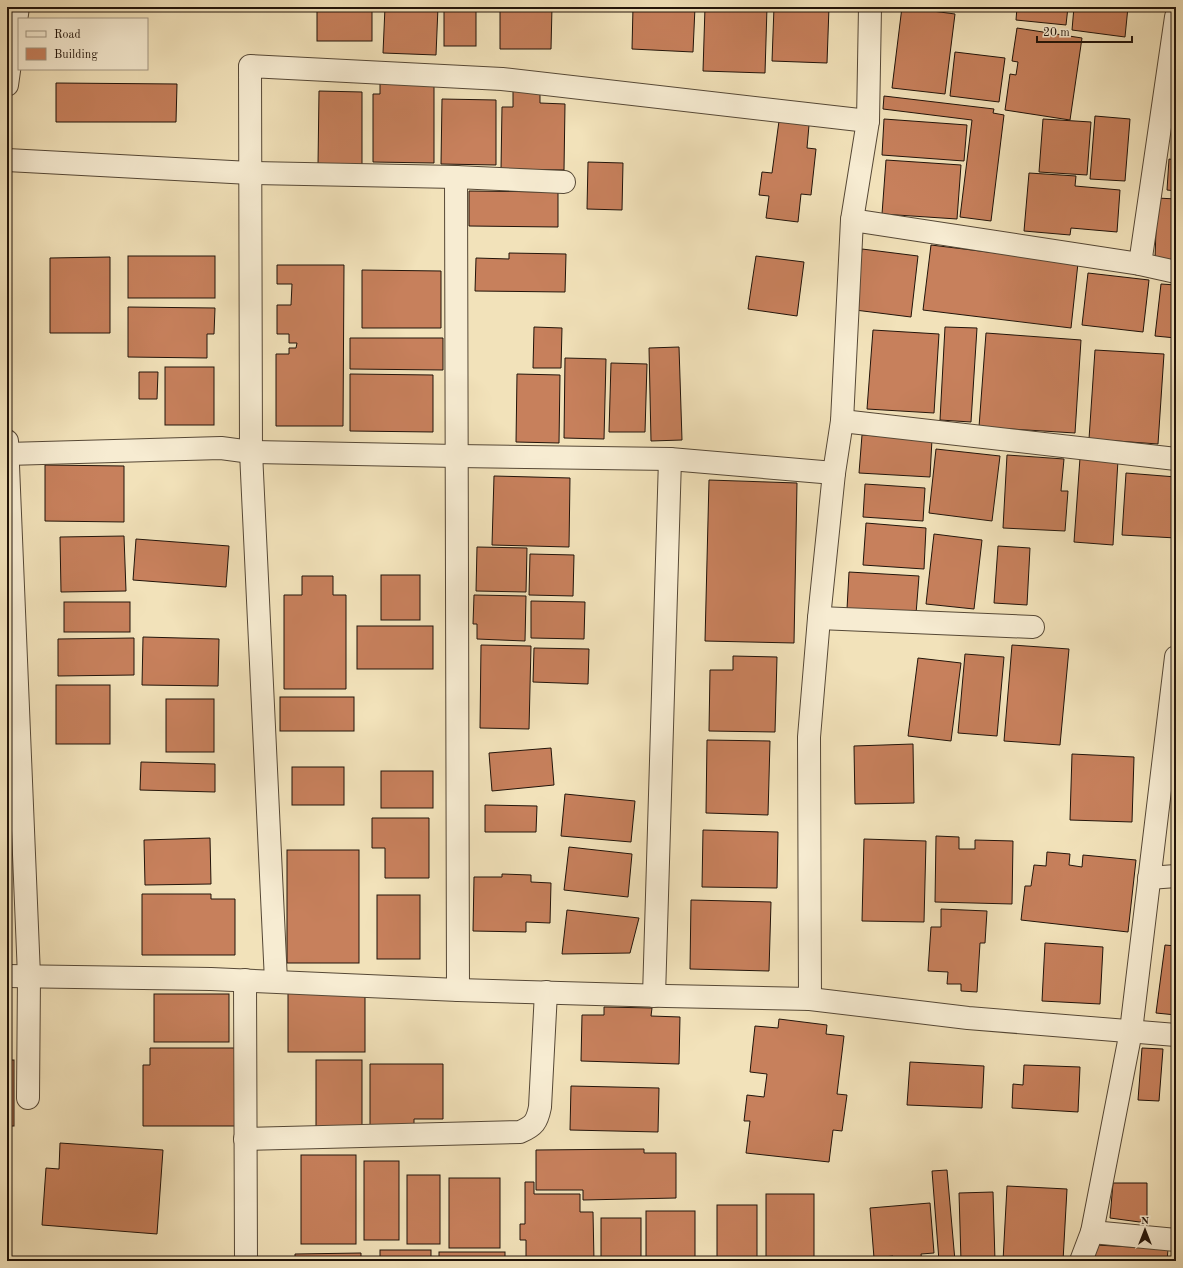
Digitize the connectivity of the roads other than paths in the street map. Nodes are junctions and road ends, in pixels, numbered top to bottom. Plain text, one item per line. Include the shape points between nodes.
1 (18, 7) edge
2 (870, 7) edge
3 (1176, 17) edge
4 (7, 85) edge
5 (868, 121) junction
6 (7, 160) edge
7 (250, 173) junction
8 (456, 177) junction
9 (564, 182) dead end
10 (852, 220) junction
11 (1140, 264) junction
12 (1176, 272) edge
13 (842, 421) junction
14 (7, 441) edge
15 (251, 452) junction
16 (7, 454) edge
17 (457, 456) junction
18 (670, 459) junction
19 (1176, 459) edge
20 (834, 473) junction
21 (819, 618) junction
22 (1033, 627) dead end
23 (1176, 657) edge
24 (1176, 876) edge
25 (1149, 878) junction
26 (7, 976) edge
27 (29, 976) junction
28 (245, 980) junction
29 (276, 981) junction
30 (458, 990) junction
31 (546, 992) junction
32 (654, 996) junction
33 (810, 999) junction
34 (1131, 1031) junction
35 (1176, 1036) edge
36 (28, 1098) dead end
37 (245, 1139) junction
38 (1092, 1232) junction
39 (1176, 1240) edge
40 (246, 1261) edge
41 (1082, 1261) edge

1 - 4 street
2 - 5 street
3 - 11 street
5 - 7 street via 502,79 250,66
5 - 10 street
6 - 7 street
7 - 8 street
7 - 15 street
8 - 9 street
8 - 17 street
10 - 11 street
10 - 13 street
11 - 12 street
13 - 19 street
13 - 20 street
14 - 16 street
15 - 16 street via 221,448
15 - 17 street
15 - 29 street
16 - 27 street
17 - 18 street
17 - 30 street
18 - 20 street
18 - 32 street
20 - 21 street
21 - 22 street
21 - 33 street via 809,737
23 - 25 street
24 - 25 street
25 - 34 street
26 - 27 street
27 - 28 street
27 - 36 street
28 - 29 street
28 - 37 street
29 - 30 street
30 - 31 street
31 - 32 street
31 - 37 street via 540,1107 532,1127 520,1132
32 - 33 street
33 - 34 street via 968,1018
34 - 35 street
34 - 38 street
37 - 40 street
38 - 39 street
38 - 41 street

